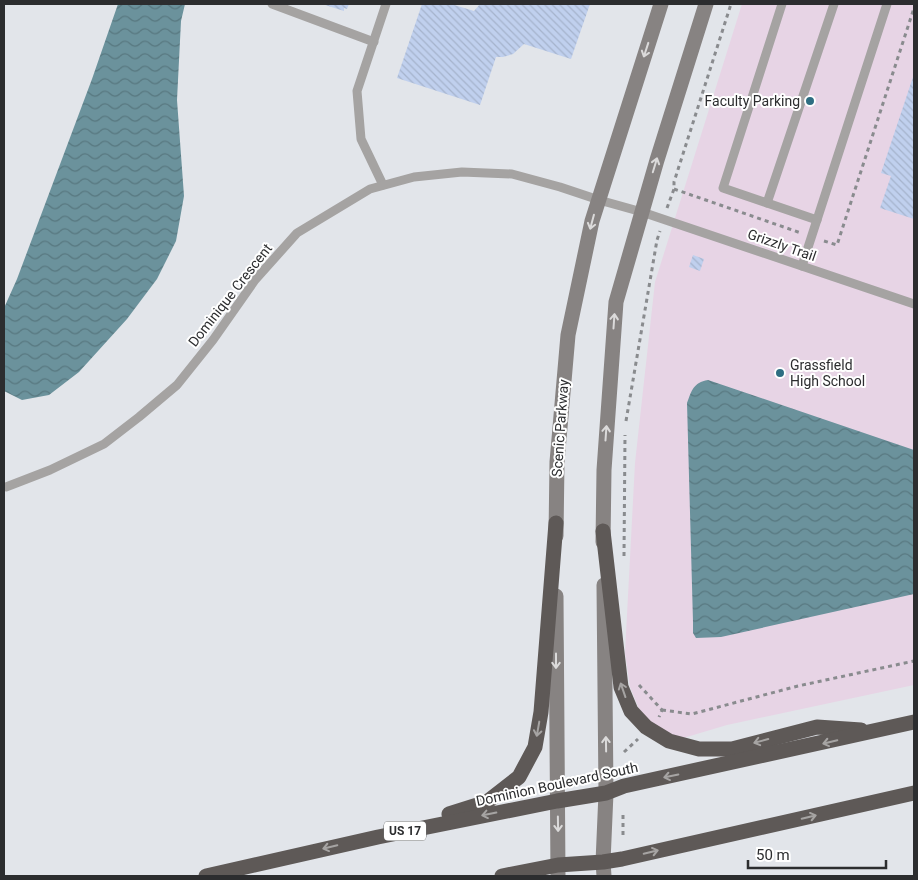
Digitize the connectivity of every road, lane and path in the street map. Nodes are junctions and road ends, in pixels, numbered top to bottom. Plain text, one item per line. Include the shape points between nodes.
1 (272, 4) edge
2 (386, 4) edge
3 (661, 4) edge
4 (706, 4) edge
5 (732, 4) edge
6 (782, 4) edge
7 (834, 4) edge
8 (887, 4) edge
9 (374, 42) junction
10 (383, 185) junction
11 (599, 200) junction
12 (767, 203) junction
13 (642, 212) junction
14 (664, 219) junction
15 (817, 220) junction
16 (802, 266) junction
17 (914, 304) edge
18 (6, 487) dead end
19 (556, 524) junction
20 (603, 531) junction
21 (624, 566) dead end
22 (914, 661) edge
23 (635, 681) dead end
24 (662, 710) junction
25 (657, 722) dead end
26 (914, 722) edge
27 (877, 731) junction
28 (643, 735) dead end
29 (624, 752) dead end
30 (606, 793) junction
31 (914, 793) edge
32 (557, 801) junction
33 (623, 815) dead end
34 (623, 835) dead end
35 (378, 837) junction
36 (603, 869) edge
37 (558, 870) edge
38 (206, 876) edge
39 (502, 876) edge

1 - 9 lane
2 - 9 lane
3 -> 11 street, Scenic Parkway
13 -> 4 street
5 - 14 path
6 - 12 lane via 723,188
7 - 12 lane
8 - 15 lane
9 - 10 lane via 357,90 358,113 360,139
10 - 11 lane, Dominique Crescent via 414,177 462,172 512,174
10 - 18 lane, Dominique Crescent via 370,189 297,233 255,280 213,340 176,384 139,417 104,444
11 - 13 lane, Dominique Crescent
11 -> 19 street, Scenic Parkway via 568,335 557,462
12 - 15 lane
13 - 14 lane, Grizzly Trail
20 -> 13 street via 616,302
14 - 16 lane, Grizzly Trail
14 - 21 path via 656,240 625,426
15 - 16 lane
16 - 17 lane, Grizzly Trail
19 -> 32 street, Scenic Parkway
19 -> 35 highway via 541,712 535,746 519,777 487,802
27 -> 20 highway via 816,726 732,749 699,748 670,741 646,727 631,711 621,687
30 -> 20 street
22 - 24 path via 798,686 692,714
23 - 24 path
24 - 25 path
26 - 27 highway, Dominion Boulevard South / US 17
27 -> 30 highway, Dominion Boulevard South / US 17 via 624,786
28 - 29 path
30 - 32 highway, Dominion Boulevard South / US 17
30 - 36 street
36 -> 31 highway
32 -> 35 highway, Dominion Boulevard South / US 17
32 -> 37 street, Scenic Parkway
33 - 34 path
35 -> 38 highway, Dominion Boulevard South / US 17
36 - 37 highway
37 - 39 highway

